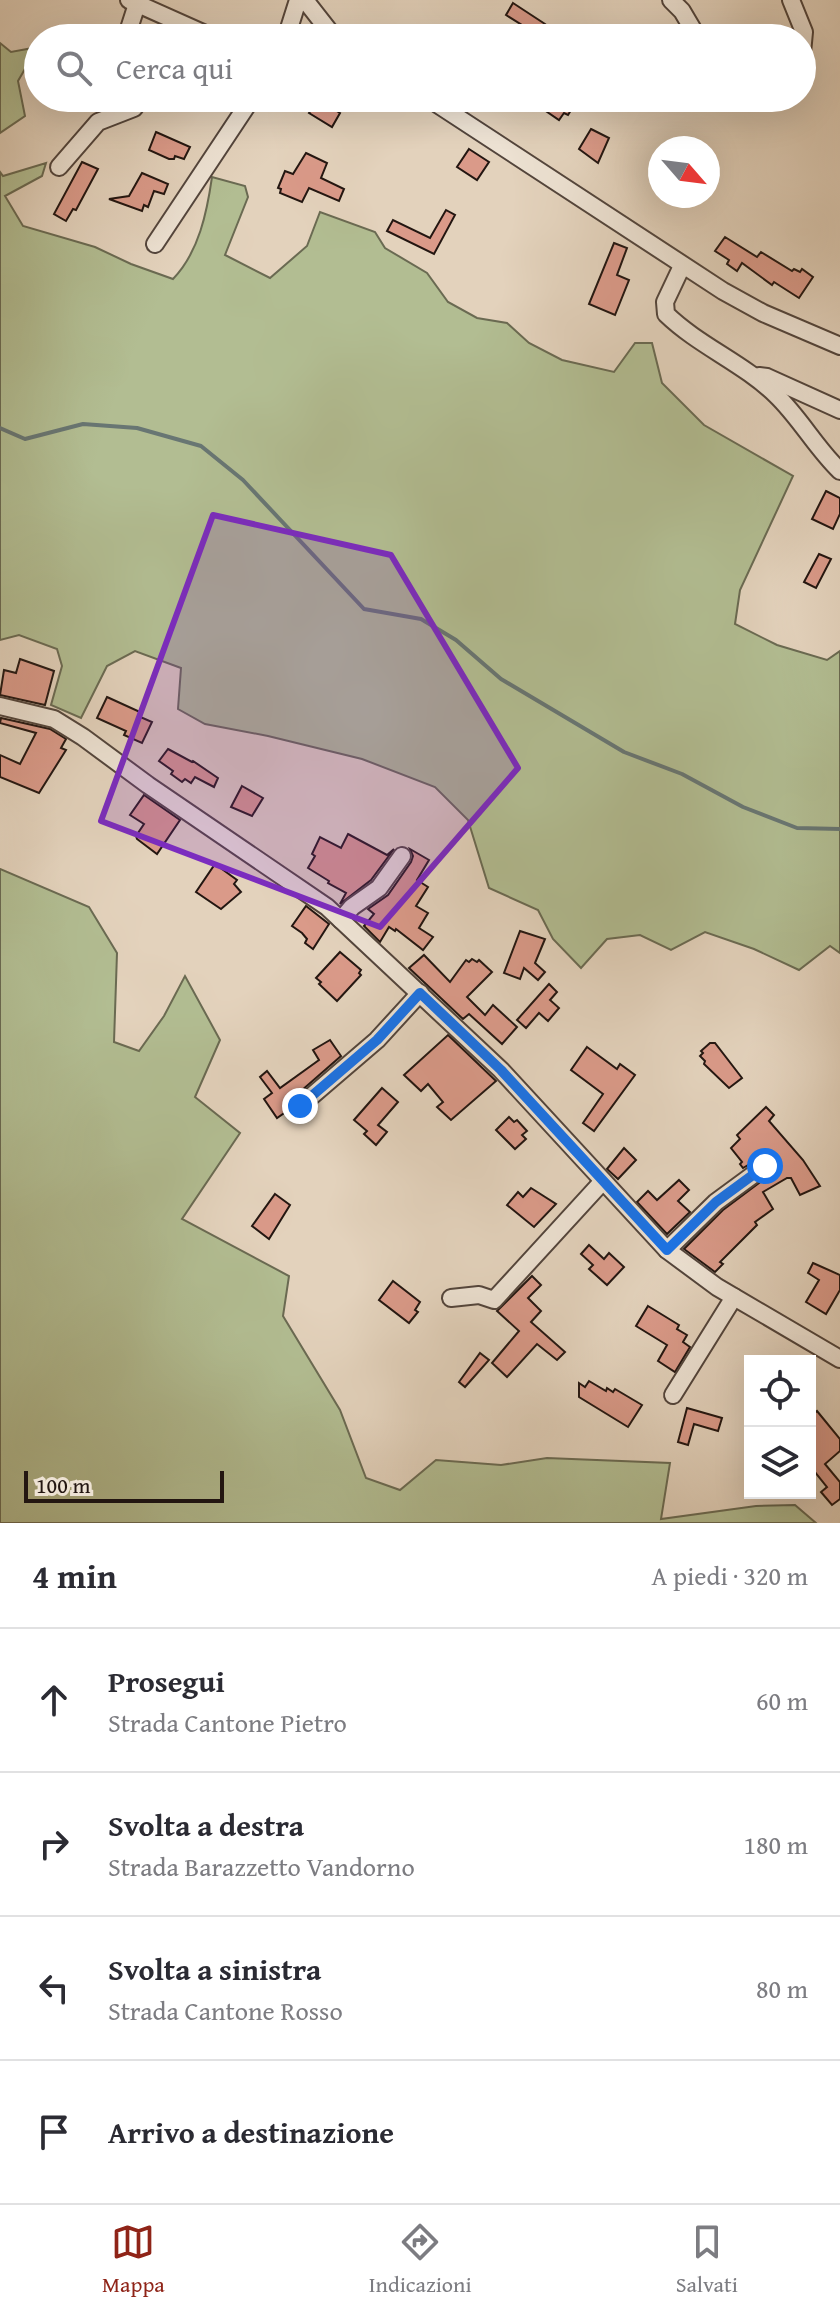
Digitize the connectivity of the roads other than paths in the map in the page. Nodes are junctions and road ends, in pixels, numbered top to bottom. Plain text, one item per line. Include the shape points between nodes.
1 (298, 0) edge
2 (305, 0) edge
3 (671, 0) edge
4 (791, 0) edge
5 (133, 2) edge
6 (129, 24) edge
7 (182, 24) edge
8 (290, 24) edge
9 (324, 24) edge
10 (690, 24) edge
11 (801, 24) edge
12 (124, 112) edge
13 (243, 112) edge
14 (449, 112) edge
15 (59, 167) dead end
16 (155, 244) dead end
17 (682, 266) junction
18 (840, 346) edge
19 (754, 375) junction
20 (840, 410) edge
21 (840, 471) edge
22 (0, 706) edge
23 (402, 856) dead end
24 (341, 920) junction
25 (420, 993) junction
26 (300, 1106) dead end
27 (765, 1166) dead end
28 (603, 1181) junction
29 (667, 1250) junction
30 (734, 1297) junction
31 (451, 1298) dead end
32 (840, 1359) edge
33 (673, 1395) dead end

1 - 8 street
2 - 9 street
3 - 10 street
4 - 11 street
5 - 6 street
5 - 7 street
12 - 15 street via 98,122
13 - 16 street
14 - 17 street
17 - 18 street via 763,313
17 - 19 street via 665,302 666,314
19 - 20 street
19 - 21 street
22 - 24 street via 54,719 83,737
23 - 24 street via 379,888
24 - 25 street
25 - 26 street via 377,1040
25 - 28 street via 501,1070
27 - 29 street via 716,1202
28 - 29 street
28 - 31 street via 494,1300 479,1295
29 - 30 street
30 - 32 street
30 - 33 street

